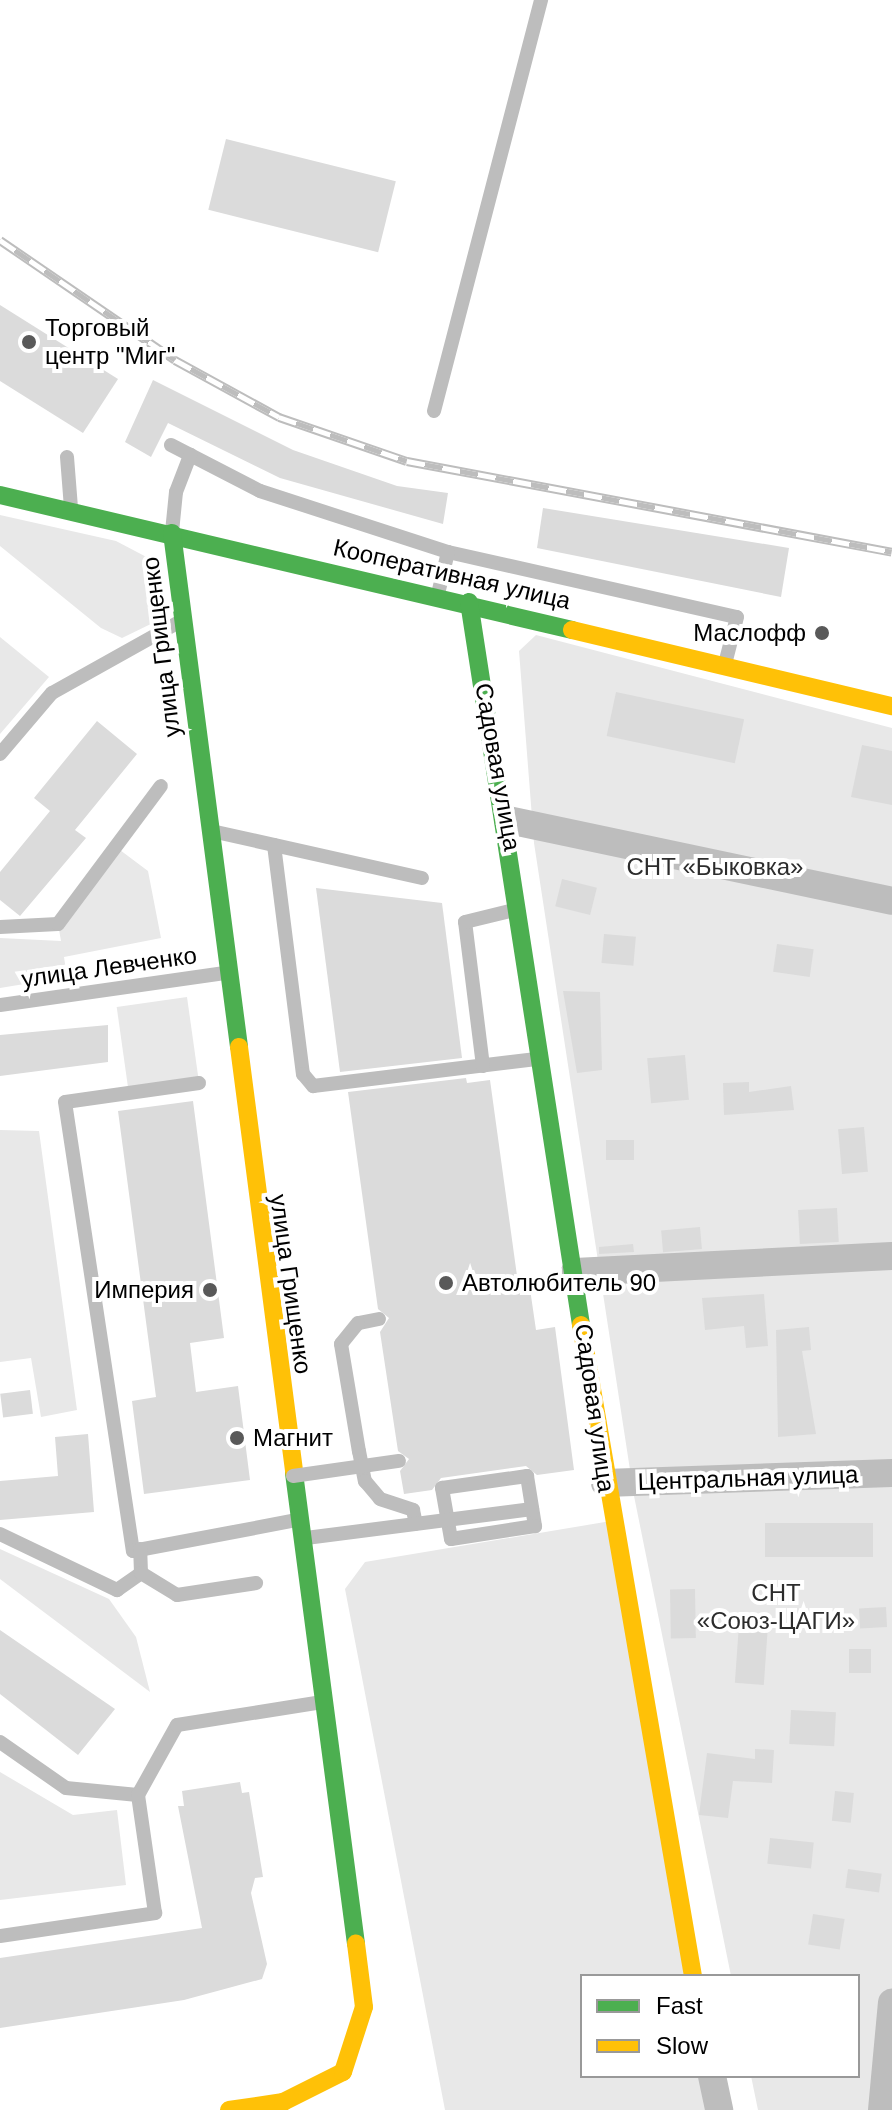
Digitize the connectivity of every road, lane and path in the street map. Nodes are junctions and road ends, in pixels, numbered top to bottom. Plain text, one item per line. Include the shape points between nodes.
1 (541, 0) edge
2 (434, 411) dead end
3 (171, 445) dead end
4 (190, 455) junction
5 (67, 457) dead end
6 (0, 495) edge
7 (72, 512) junction
8 (172, 533) junction
9 (448, 552) junction
10 (438, 594) junction
11 (469, 602) junction
12 (182, 620) junction
13 (725, 665) junction
14 (892, 706) edge
15 (0, 754) edge
16 (161, 786) dead end
17 (508, 820) junction
18 (207, 831) junction
19 (274, 845) junction
20 (422, 878) dead end
21 (892, 901) edge
22 (521, 909) junction
23 (0, 927) edge
24 (225, 973) junction
25 (0, 1005) edge
26 (544, 1058) junction
27 (483, 1066) junction
28 (199, 1083) dead end
29 (892, 1256) edge
30 (575, 1272) junction
31 (379, 1319) dead end
32 (399, 1461) dead end
33 (892, 1473) edge
34 (293, 1476) junction
35 (605, 1483) junction
36 (448, 1520) junction
37 (416, 1524) junction
38 (299, 1529) junction
39 (0, 1534) edge
40 (140, 1549) junction
41 (141, 1573) junction
42 (256, 1583) dead end
43 (323, 1702) junction
44 (0, 1742) edge
45 (138, 1795) junction
46 (0, 1936) edge
47 (693, 1974) edge
48 (892, 2002) edge
49 (712, 2078) edge
50 (300, 2103) edge
51 (229, 2110) edge
52 (719, 2110) edge
53 (882, 2110) edge

1 - 2 lane
3 - 4 lane
4 - 8 lane via 176,492
4 - 9 lane via 260,491
5 - 7 lane
6 - 7 street, Кооперативная улица
7 - 8 street, Кооперативная улица
8 - 10 street, Кооперативная улица
8 - 12 street, улица Грищенко
9 - 10 lane
9 - 13 lane via 737,617
10 - 11 street, Кооперативная улица
11 - 13 street, Кооперативная улица
11 - 17 street, Садовая улица
12 - 15 lane via 52,693
12 - 18 street, улица Грищенко
13 - 14 street, Кооперативная улица
16 - 23 lane via 58,924
17 - 21 street
17 - 22 street, Садовая улица
18 - 19 lane
18 - 24 street, улица Грищенко
19 - 20 lane
19 - 27 lane via 307,1080 321,1087
22 - 26 street, Садовая улица
22 - 27 lane via 465,922
24 - 25 lane, улица Левченко
24 - 34 street, улица Грищенко
26 - 27 lane
26 - 30 street, Садовая улица
28 - 40 lane via 65,1102 133,1551
29 - 30 street
30 - 35 street, Садовая улица
31 - 37 lane via 358,1323 341,1344 359,1451 365,1481 380,1499 413,1510
32 - 34 lane, bridge
33 - 35 street, Центральная улица
34 - 38 street, улица Грищенко
35 - 47 street, Садовая улица
36 - 36 lane via 532,1509 527,1476 442,1488
36 - 37 lane
37 - 38 lane
38 - 40 lane
38 - 43 street, улица Грищенко
39 - 41 lane via 117,1590
40 - 41 lane
41 - 42 lane via 177,1595
43 - 45 lane via 177,1725
43 - 50 street, улица Грищенко via 364,2007 343,2072
44 - 45 lane via 66,1788
45 - 46 lane via 155,1913
48 - 53 street
49 - 52 street
50 - 51 street, улица Грищенко

